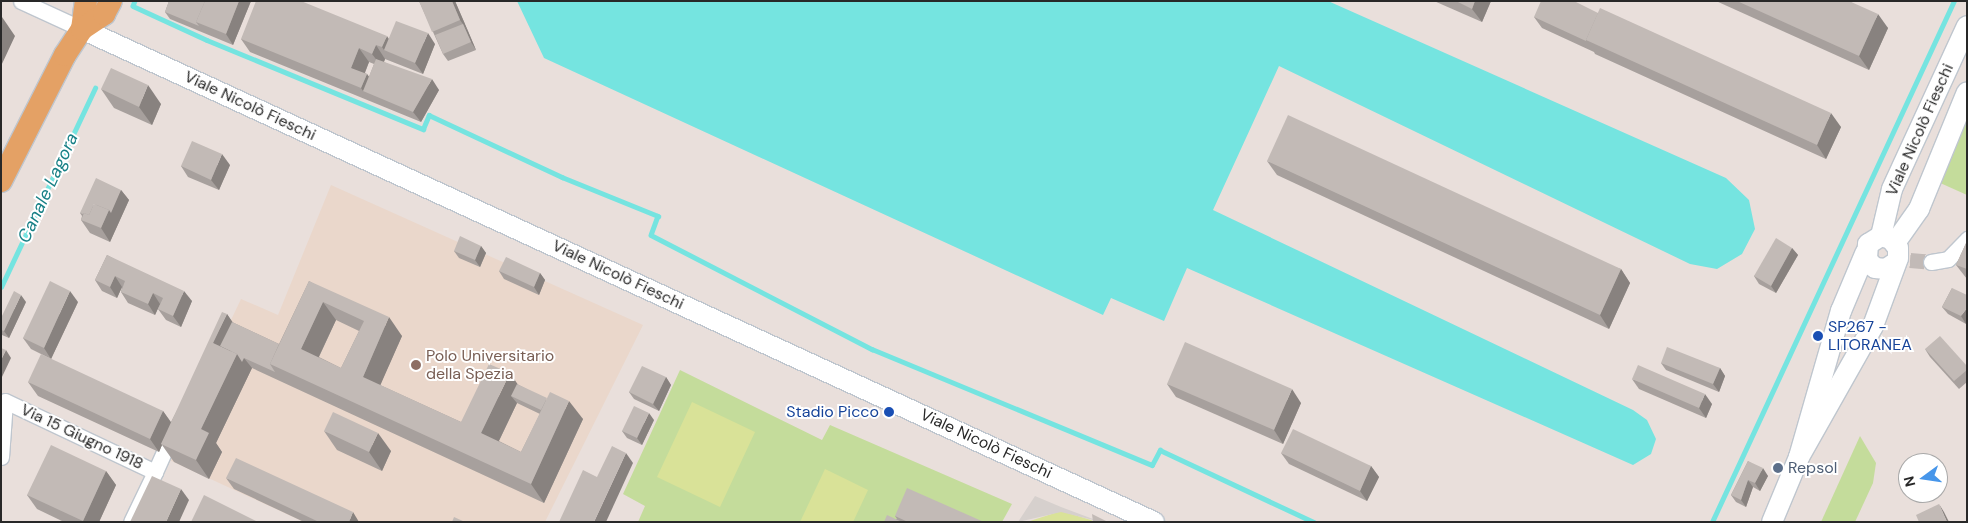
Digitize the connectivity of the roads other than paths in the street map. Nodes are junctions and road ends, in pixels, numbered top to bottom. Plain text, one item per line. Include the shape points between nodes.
1 (22, 1) edge
2 (86, 1) edge
3 (111, 1) edge
4 (1967, 26) edge
5 (82, 29) junction
6 (1967, 92) edge
7 (1, 181) edge
8 (1967, 239) edge
9 (1896, 252) junction
10 (1866, 254) junction
11 (1931, 262) tunnel mouth
12 (180, 418) edge
13 (1, 457) edge
14 (1799, 457) junction
15 (155, 472) junction
16 (130, 522) edge
17 (1154, 522) edge
18 (1772, 522) edge

1 - 5 street
2 - 5 main road
3 - 5 main road via 104,14
4 - 9 main road, Viale Nicolò Fieschi via 1892,189
5 - 7 main road via 37,104
5 - 17 main road, Viale Nicolò Fieschi
6 - 9 main road via 1919,210
8 - 11 street via 1948,259
9 - 10 main road, Viale Nicolò Fieschi via 1871,240
9 - 10 main road via 1886,269 1875,268
9 - 14 main road, Viale Nicolò Fieschi via 1873,326
10 - 14 main road, Viale Nicolò Fieschi via 1839,320
12 - 15 street, Via 15 Giugno 1918
13 - 15 street, Via 15 Giugno 1918 via 5,401
14 - 18 main road, Viale Nicolò Fieschi
15 - 16 street, Via 15 Giugno 1918

